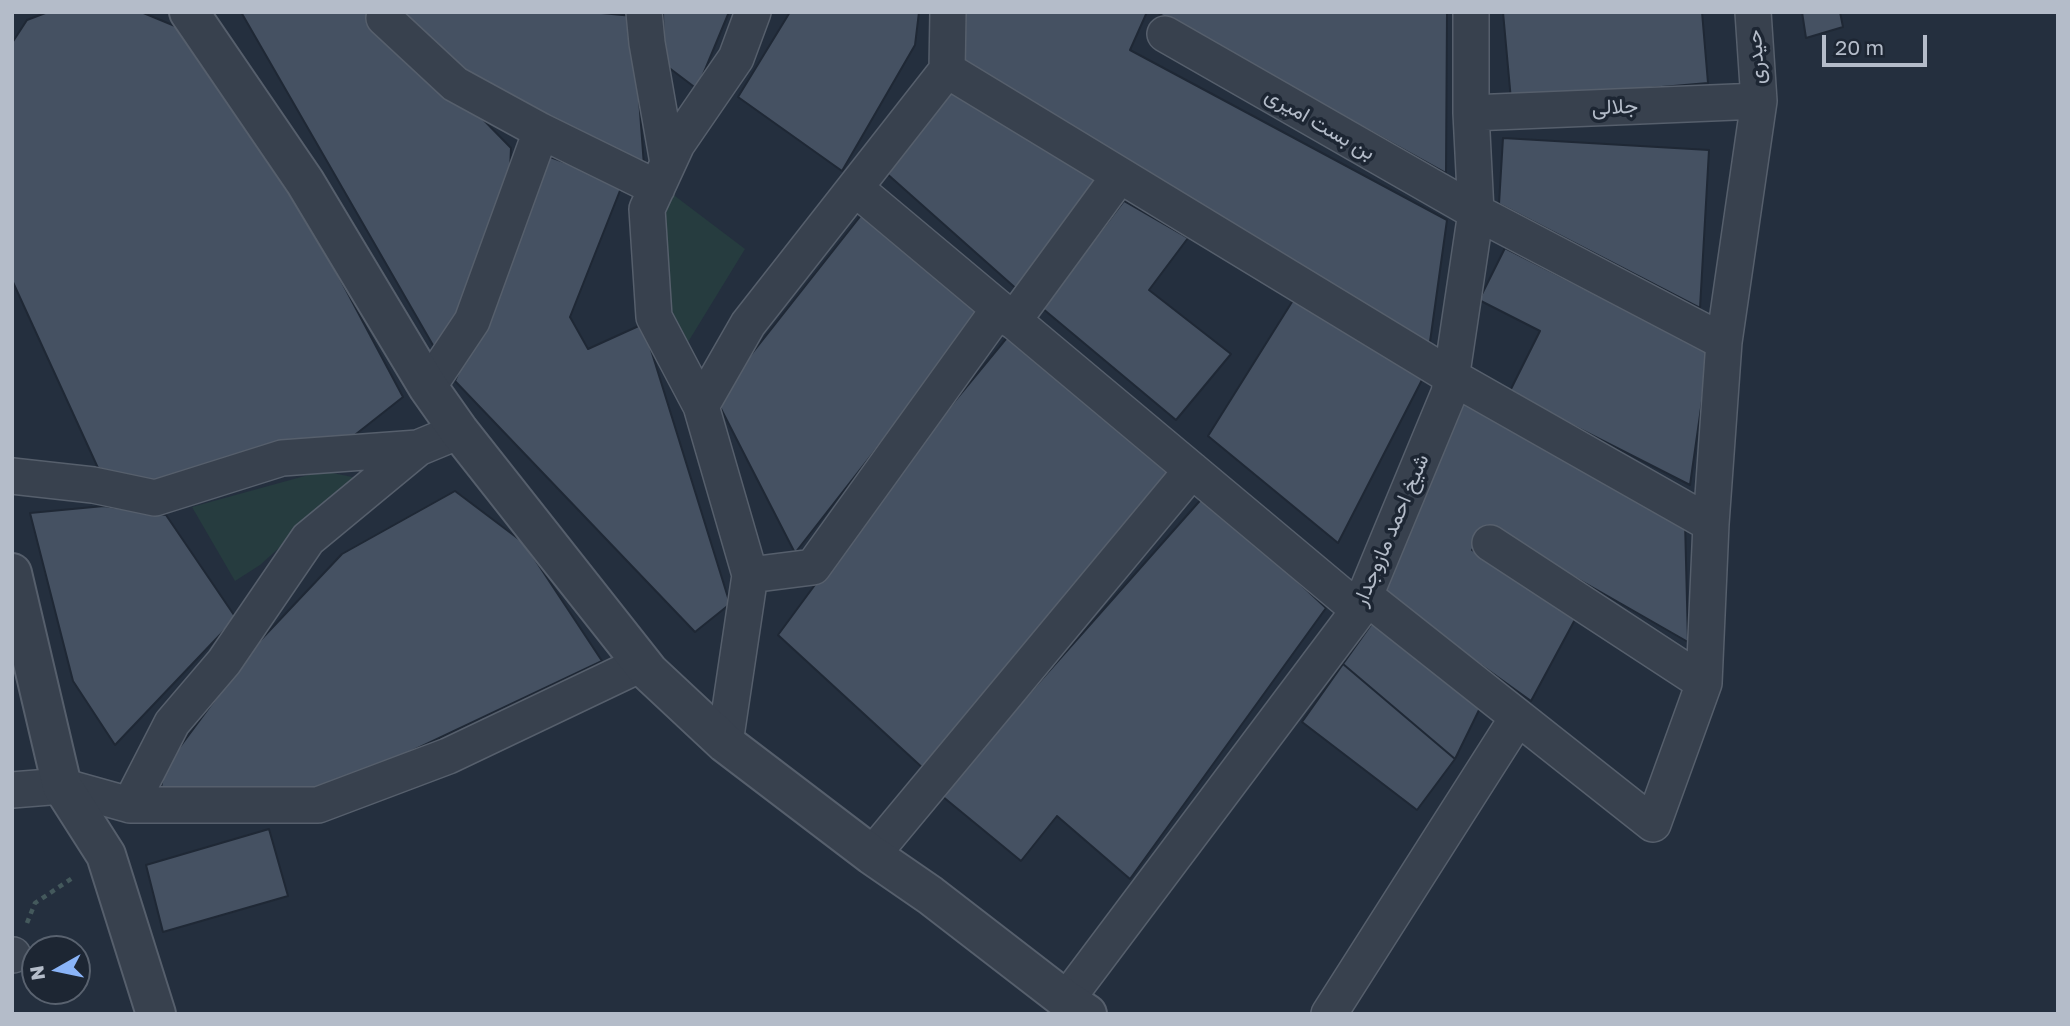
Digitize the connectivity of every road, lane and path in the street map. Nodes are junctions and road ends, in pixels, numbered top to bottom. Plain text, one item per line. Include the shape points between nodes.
1 (190, 12) edge
2 (644, 12) edge
3 (753, 12) edge
4 (948, 12) edge
5 (1471, 12) edge
6 (1753, 12) edge
7 (384, 18) dead end
8 (1165, 34) dead end
9 (947, 70) junction
10 (1759, 101) junction
11 (1471, 113) junction
12 (541, 131) junction
13 (1120, 175) junction
14 (663, 176) junction
15 (855, 188) junction
16 (1476, 212) junction
17 (1006, 315) junction
18 (1724, 342) junction
19 (1452, 377) junction
20 (428, 387) junction
21 (701, 406) junction
22 (459, 431) junction
23 (418, 448) junction
24 (1192, 470) junction
25 (12, 476) edge
26 (1711, 524) junction
27 (1490, 543) dead end
28 (12, 573) edge
29 (750, 575) junction
30 (1362, 603) junction
31 (642, 664) junction
32 (1704, 683) junction
33 (1518, 716) junction
34 (726, 743) junction
35 (62, 786) junction
36 (12, 790) edge
37 (130, 805) junction
38 (106, 855) junction
39 (872, 855) junction
40 (13, 955) edge
41 (1077, 1007) edge
42 (156, 1014) edge
43 (1329, 1014) edge

1 - 20 street via 305,182
2 - 14 street
3 - 14 street via 736,58 677,144
4 - 9 street
5 - 11 street, شیخ احمد مازوجدار
6 - 10 street, حیدری
7 - 12 street via 455,85
8 - 16 street, بن بست امیری
9 - 13 street
9 - 15 street
10 - 11 street, جلالی
10 - 18 street, حیدری
11 - 16 street, شیخ احمد مازوجدار
12 - 14 street
12 - 20 street via 472,321
13 - 17 street
13 - 19 street
14 - 21 street via 648,209 654,317
15 - 17 street
15 - 21 street via 748,324
16 - 18 street, بن بست امیری
16 - 19 street, شیخ احمد مازوجدار
17 - 24 street
17 - 29 street via 813,567
18 - 26 street, حیدری
19 - 26 street
19 - 30 street, شیخ احمد مازوجدار
20 - 22 street
21 - 29 street
22 - 23 street
22 - 31 street
23 - 25 street via 282,458 155,498
23 - 37 street via 308,539 224,662 172,723
24 - 30 street
24 - 39 street
26 - 32 street, حیدری
27 - 32 street
28 - 35 street
29 - 34 street
30 - 33 street
30 - 41 street, شیخ احمد مازوجدار
31 - 34 street
31 - 37 street via 448,756 318,804
32 - 33 street, حیدری via 1653,824
33 - 43 street
34 - 39 street
35 - 36 street
35 - 37 street
35 - 38 street
38 - 40 path via 35,903
38 - 42 street
39 - 41 street

